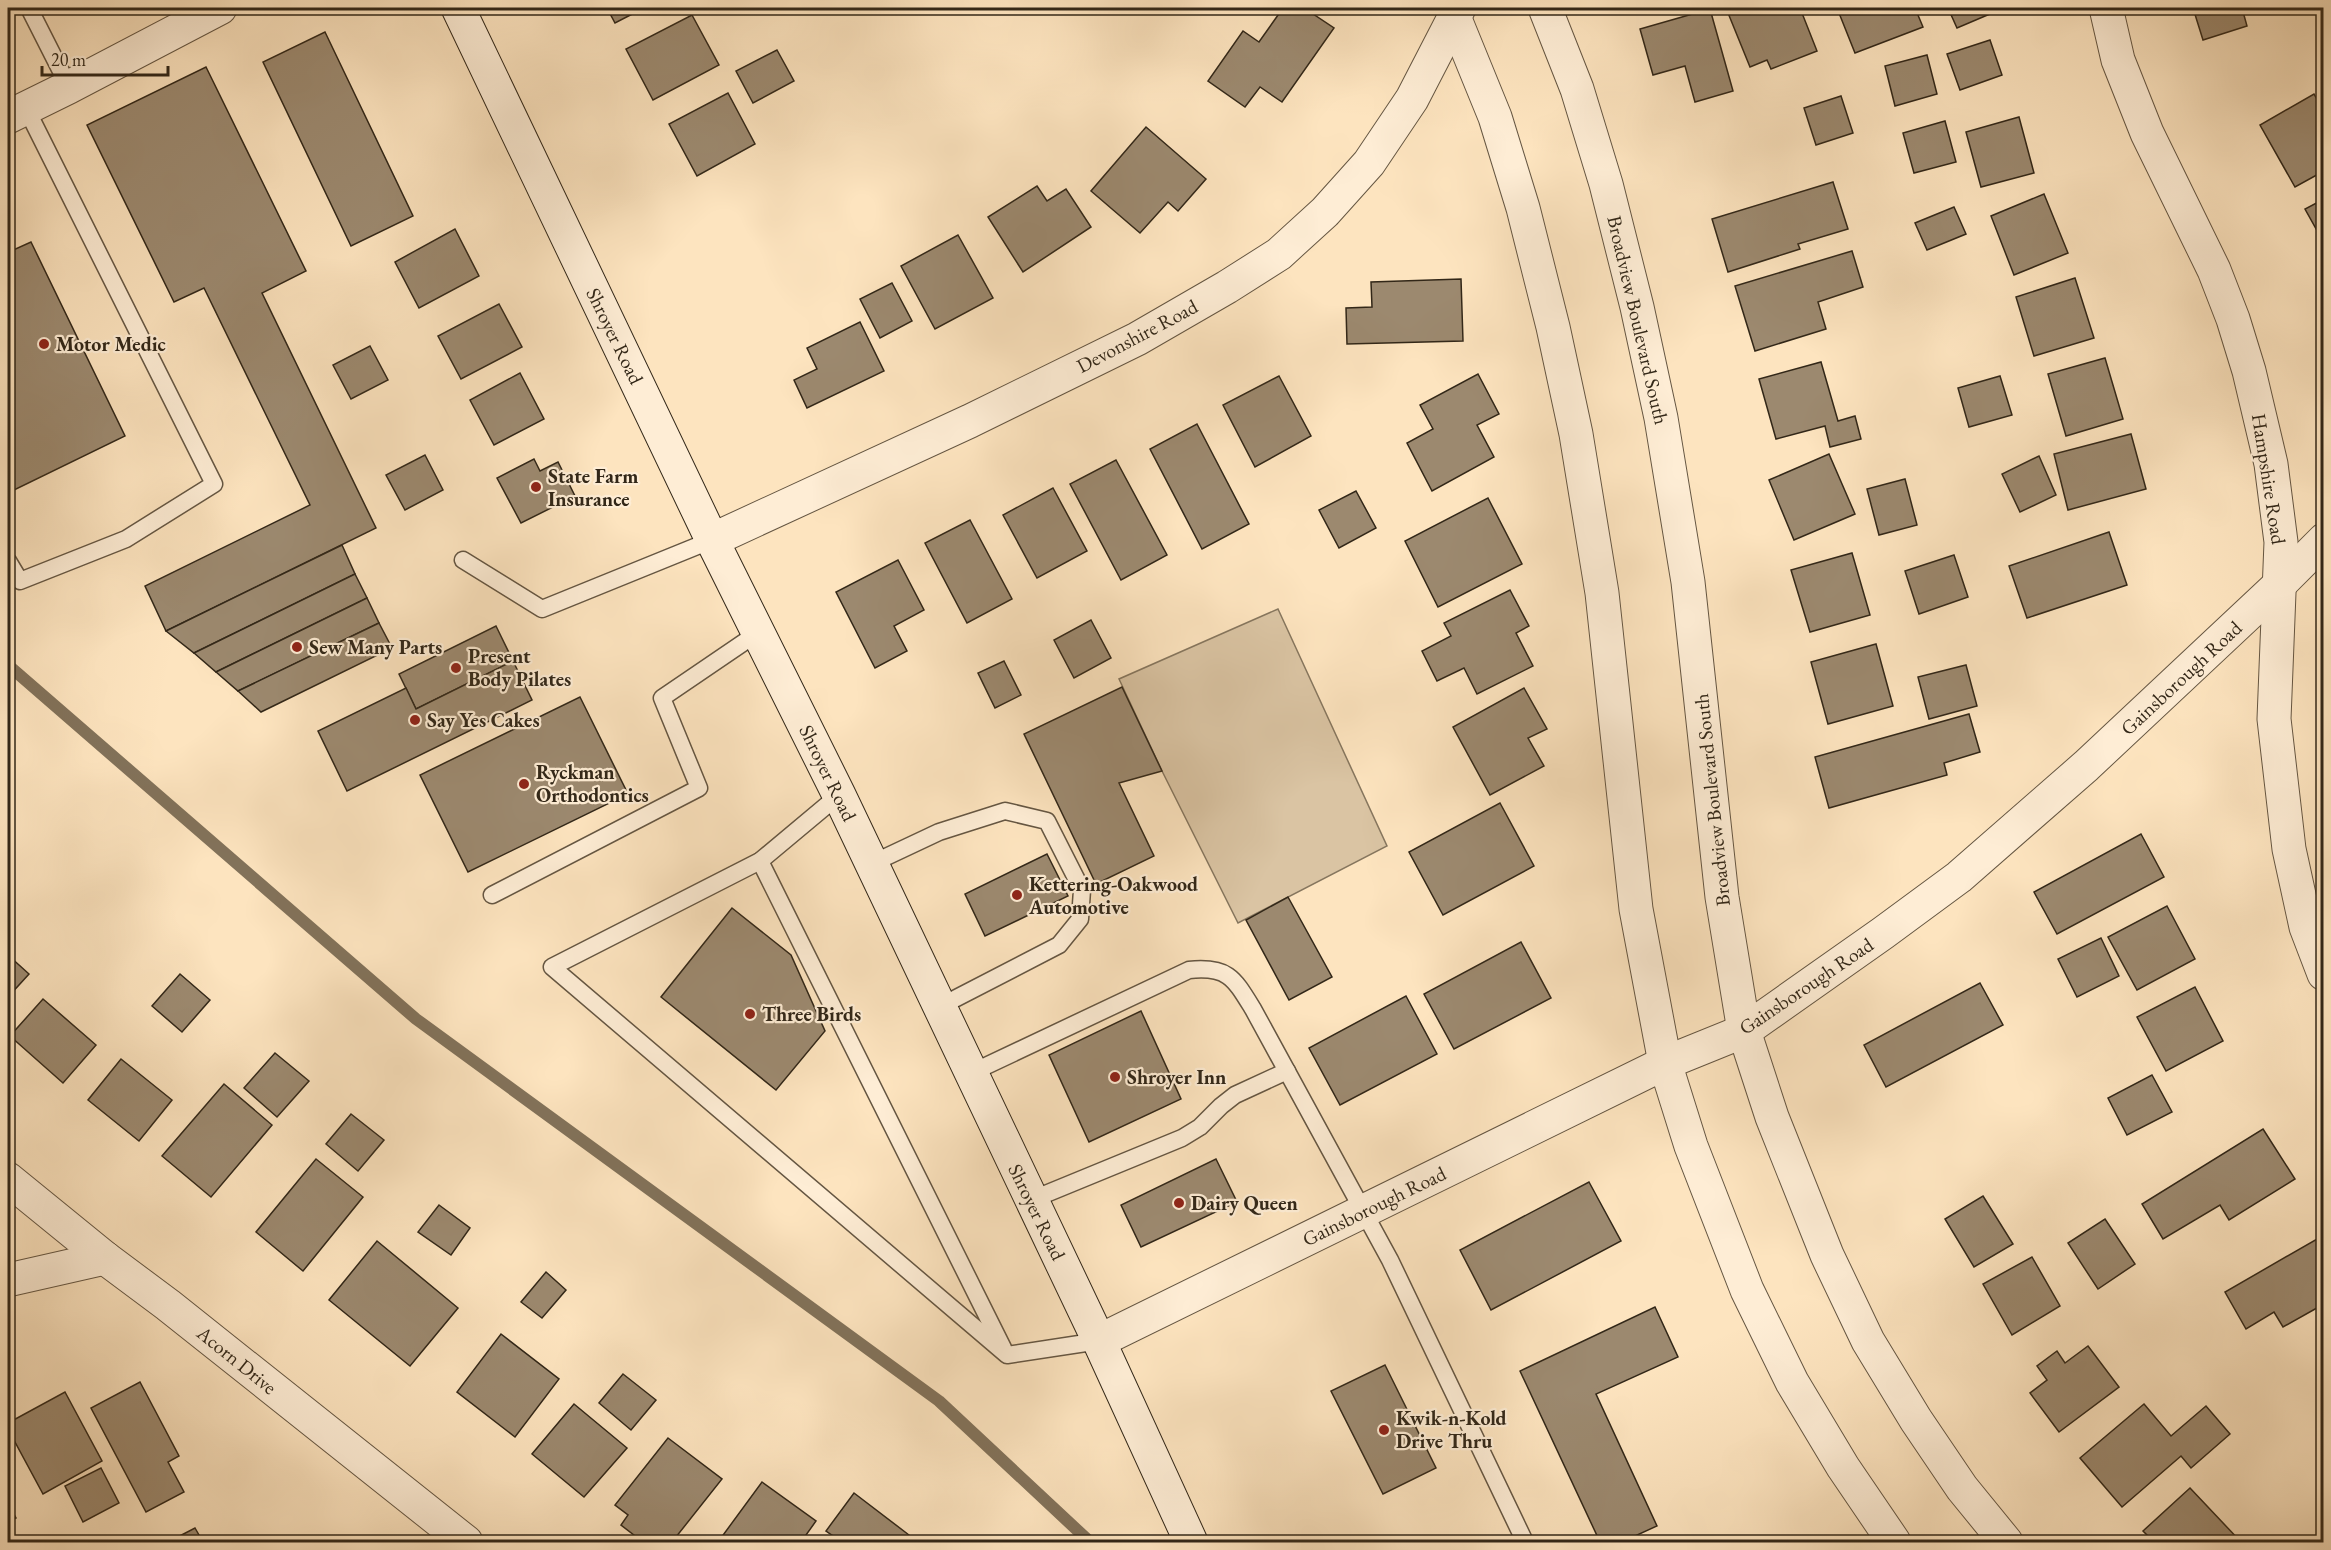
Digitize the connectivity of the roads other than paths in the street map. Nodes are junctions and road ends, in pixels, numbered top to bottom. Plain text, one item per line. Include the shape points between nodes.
1 (29, 8) edge
2 (220, 8) edge
3 (458, 8) edge
4 (1545, 8) edge
5 (2106, 8) edge
6 (1457, 13) edge
7 (69, 87) junction
8 (17, 112) edge
9 (712, 540) junction
10 (2324, 540) edge
11 (463, 560) dead end
12 (8, 561) edge
13 (2279, 585) junction
14 (759, 632) junction
15 (839, 795) junction
16 (760, 861) junction
17 (871, 864) junction
18 (492, 895) dead end
19 (2324, 974) edge
20 (939, 1007) junction
21 (1744, 1031) junction
22 (1665, 1063) junction
23 (1287, 1071) junction
24 (971, 1073) junction
25 (8, 1179) edge
26 (1031, 1200) junction
27 (1365, 1212) junction
28 (105, 1258) junction
29 (8, 1280) edge
30 (1099, 1341) junction
31 (1007, 1355) junction
32 (465, 1542) edge
33 (1191, 1542) edge
34 (1525, 1542) edge
35 (1894, 1542) edge
36 (2006, 1542) edge

1 - 7 lane
2 - 7 street
3 - 9 street, Shroyer Road
4 - 21 street, Broadview Boulevard South via 1577,88 1606,184 1638,307 1661,418 1688,582 1722,897
5 - 13 street, Hampshire Road via 2118,60 2146,134 2214,270 2246,361 2271,464 2281,542
6 - 9 street, Devonshire Road via 1412,99 1369,163 1325,212 1279,254 1137,339
6 - 22 street via 1523,208 1576,434 1602,593 1636,909
7 - 8 street
8 - 12 lane via 214,484 126,539 20,581
9 - 11 lane via 542,609
9 - 14 street, Shroyer Road
10 - 13 street, Gainsborough Road
13 - 19 street, Hampshire Road via 2274,719 2289,849 2306,927
13 - 21 street, Gainsborough Road via 2086,766 1959,877
14 - 15 street, Shroyer Road
14 - 18 lane via 662,698 699,788
15 - 16 lane
15 - 17 street, Shroyer Road
16 - 31 lane
16 - 31 lane via 552,967
17 - 20 street, Shroyer Road
17 - 20 lane via 939,832 1005,811 1047,821 1082,890 1080,919 1059,945
20 - 24 street, Shroyer Road
21 - 22 street, Gainsborough Road
21 - 36 street, Broadview Boulevard South via 1827,1255 1868,1341 1955,1478
22 - 27 street, Gainsborough Road
22 - 35 street via 1691,1146 1757,1310 1792,1382
23 - 24 lane via 1242,990 1228,974 1211,968 1189,970 1166,979
23 - 26 lane via 1235,1095 1182,1138
23 - 27 lane
24 - 26 street, Shroyer Road
25 - 28 street, Acorn Drive
26 - 30 street, Shroyer Road
27 - 30 street, Gainsborough Road
27 - 34 lane
28 - 29 street
28 - 32 street, Acorn Drive
30 - 31 lane
30 - 33 street, Shroyer Road

